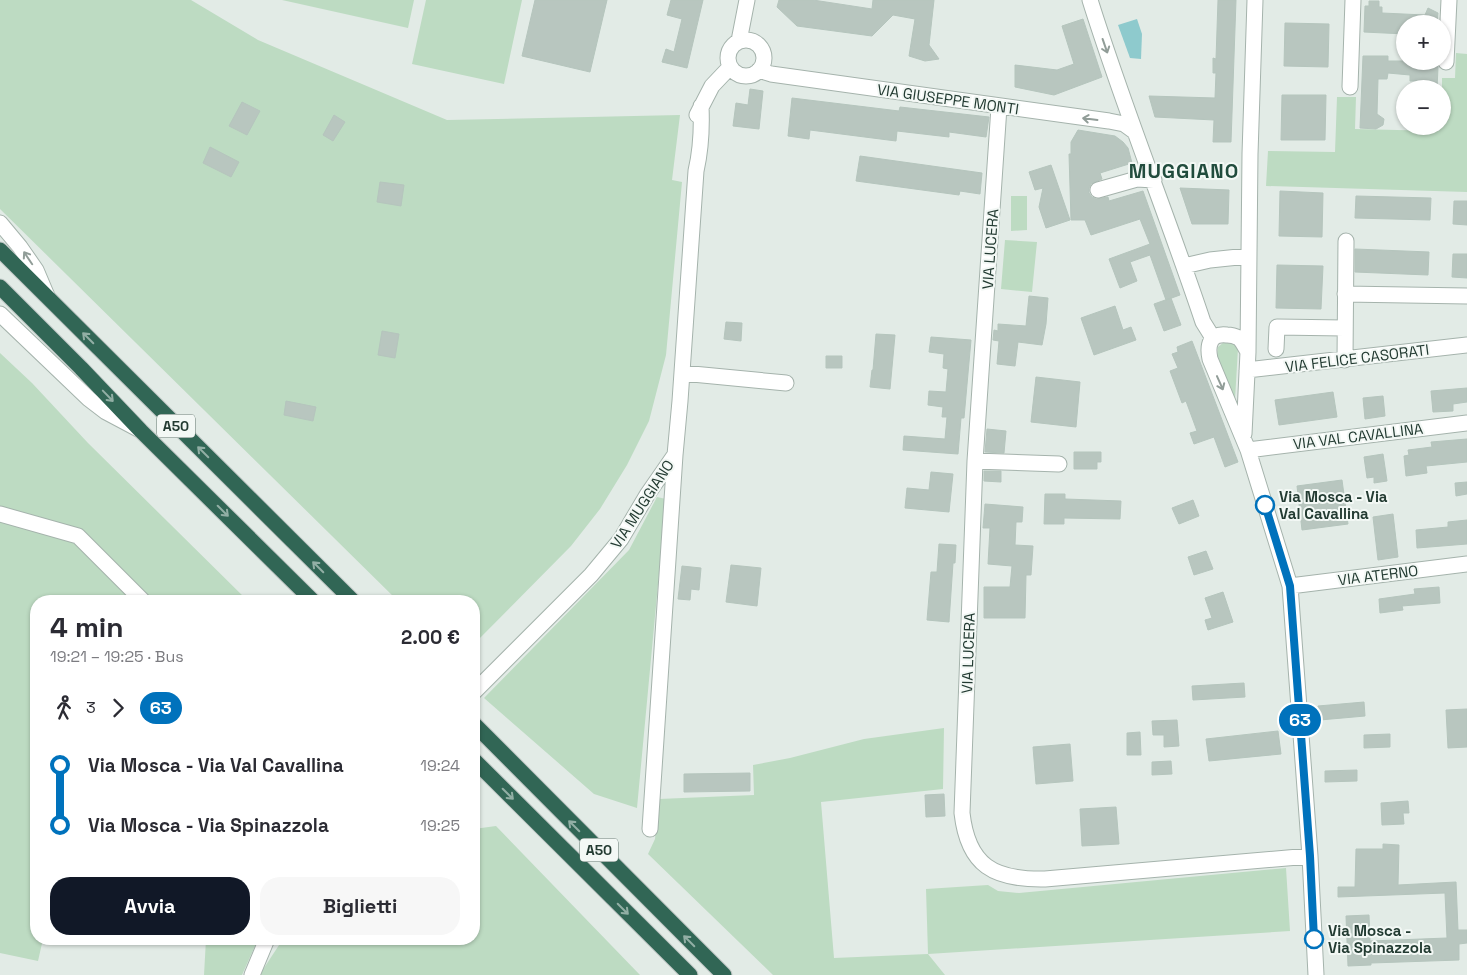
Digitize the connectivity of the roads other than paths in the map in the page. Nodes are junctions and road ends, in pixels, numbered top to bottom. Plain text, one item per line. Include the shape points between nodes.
1 (747, 0) edge
2 (1090, 0) edge
3 (1255, 0) edge
4 (1353, 0) edge
5 (1449, 0) edge
6 (1448, 15) edge
7 (739, 41) junction
8 (730, 67) junction
9 (759, 70) junction
10 (1350, 87) dead end
11 (999, 107) junction
12 (1135, 132) junction
13 (1154, 180) junction
14 (1098, 190) dead end
15 (0, 223) edge
16 (1346, 241) dead end
17 (0, 250) edge
18 (1248, 256) junction
19 (1184, 266) junction
20 (1247, 281) junction
21 (0, 287) edge
22 (1345, 294) junction
23 (1467, 296) edge
24 (47, 298) junction
25 (0, 314) edge
26 (1344, 328) junction
27 (1228, 335) junction
28 (1213, 338) junction
29 (1467, 345) edge
30 (1276, 349) dead end
31 (1248, 352) junction
32 (1344, 360) junction
33 (1247, 370) junction
34 (682, 373) junction
35 (786, 383) dead end
36 (1467, 423) edge
37 (141, 431) junction
38 (1246, 444) junction
39 (675, 455) junction
40 (975, 461) junction
41 (1059, 464) dead end
42 (0, 514) edge
43 (1467, 564) edge
44 (1290, 586) junction
45 (137, 595) edge
46 (308, 595) edge
47 (347, 595) edge
48 (480, 686) edge
49 (480, 730) edge
50 (480, 766) edge
51 (650, 829) dead end
52 (1310, 856) junction
53 (258, 945) edge
54 (264, 945) edge
55 (259, 956) junction
56 (252, 975) edge
57 (690, 975) edge
58 (724, 975) edge
59 (1316, 975) edge

1 - 7 street
2 -> 12 street
3 - 18 street
4 - 10 street
5 - 6 street
7 - 8 street via 728,52
7 - 9 street via 750,40 760,48 763,60
8 - 9 street via 744,76
8 - 34 street, VIA MUGGIANO via 712,86 692,125 691,153 696,171
9 - 11 street, VIA GIUSEPPE MONTI
12 -> 11 street, VIA GIUSEPPE MONTI via 1121,123
11 - 40 street, VIA LUCERA
12 - 13 street
13 - 14 street via 1137,179
13 - 19 street
24 -> 15 street via 36,270
16 - 22 street
17 - 24 highway, A50
18 - 19 street
18 - 20 street
19 - 28 street via 1203,322
20 - 27 street via 1240,316
20 - 31 street
21 -> 37 highway, A50
22 - 23 street
22 - 26 street
47 -> 24 highway, A50
25 - 37 street via 89,399
26 - 30 street via 1276,327
26 - 32 street
27 - 28 street via 1218,334
27 - 31 street via 1240,339
28 -> 38 street via 1208,350 1210,360
29 - 32 street, VIA FELICE CASORATI
31 - 33 street
32 - 33 street, VIA FELICE CASORATI
33 - 38 street
34 - 35 street
34 - 39 street, VIA MUGGIANO
36 - 38 street, VIA VAL CAVALLINA
37 -> 46 highway, A50
38 - 44 street
39 - 48 street, VIA MUGGIANO via 621,540 591,575
39 - 51 street
40 - 41 street
40 - 52 street, VIA LUCERA via 962,813 964,831 975,854 996,872 1024,879
42 - 45 street via 78,536
43 - 44 street, VIA ATERNO
44 - 52 street
58 -> 49 highway, A50
50 -> 57 highway, A50
52 - 59 street
53 - 55 street
54 - 55 street
55 - 56 street

